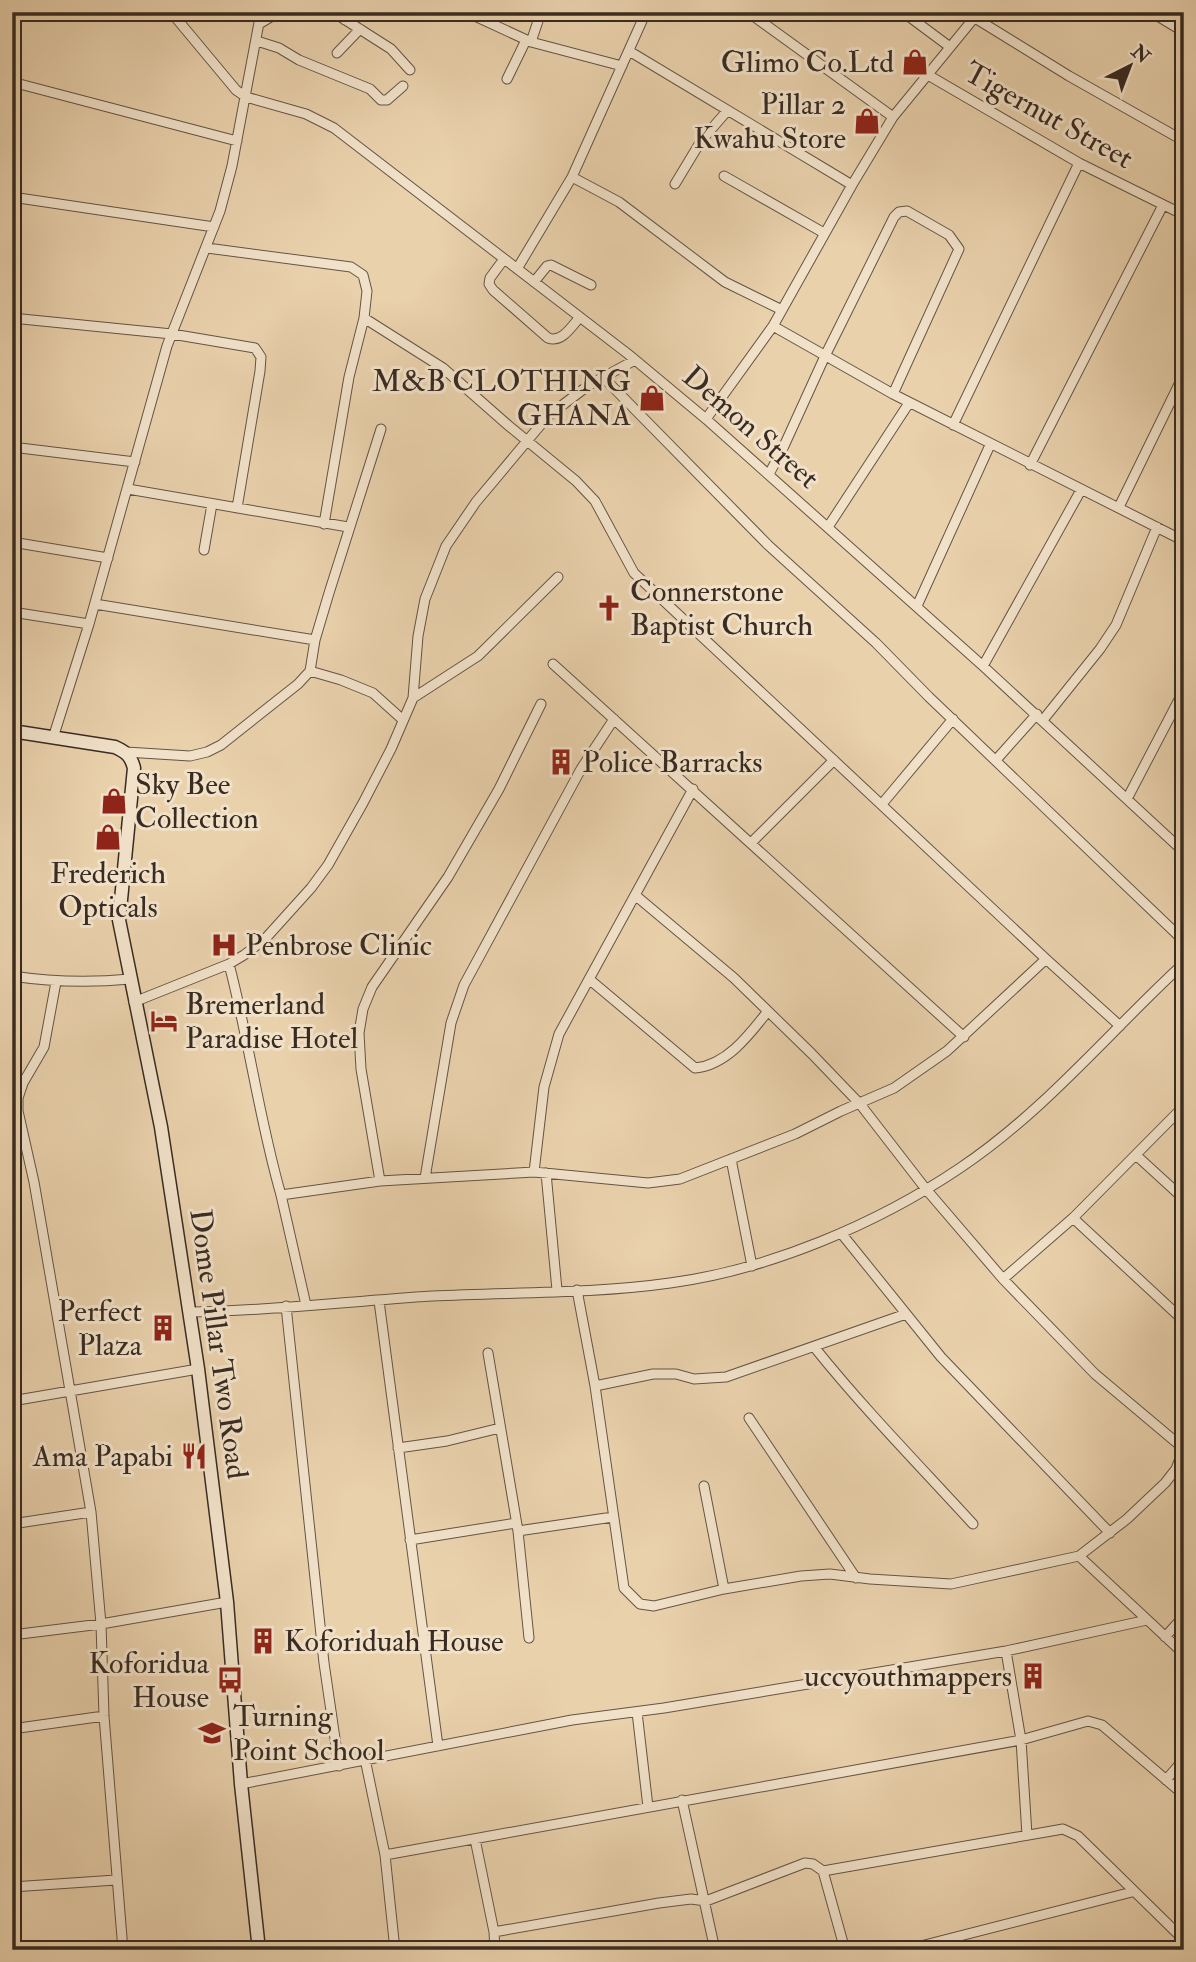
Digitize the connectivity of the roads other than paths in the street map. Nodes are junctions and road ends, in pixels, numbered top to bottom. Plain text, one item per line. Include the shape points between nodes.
1 (171, 12) edge
2 (261, 12) edge
3 (279, 12) edge
4 (332, 12) edge
5 (361, 12) edge
6 (466, 12) edge
7 (541, 12) edge
8 (646, 12) edge
9 (748, 12) edge
10 (903, 12) edge
11 (1151, 12) edge
12 (977, 15) edge
13 (345, 20) junction
14 (259, 24) junction
15 (360, 29) junction
16 (1184, 32) edge
17 (257, 41) junction
18 (529, 41) junction
19 (950, 47) junction
20 (629, 51) junction
21 (337, 53) dead end
22 (622, 66) junction
23 (410, 70) dead end
24 (928, 75) junction
25 (507, 79) dead end
26 (12, 82) edge
27 (403, 86) dead end
28 (246, 97) junction
29 (727, 111) junction
30 (893, 117) junction
31 (237, 141) junction
32 (1184, 141) edge
33 (1079, 163) junction
34 (724, 176) dead end
35 (572, 177) junction
36 (675, 184) dead end
37 (852, 185) junction
38 (12, 197) edge
39 (1163, 205) junction
40 (1184, 215) edge
41 (214, 227) junction
42 (824, 233) junction
43 (207, 248) junction
44 (504, 259) junction
45 (517, 269) junction
46 (534, 282) junction
47 (591, 285) dead end
48 (782, 310) junction
49 (580, 317) junction
50 (12, 318) edge
51 (364, 318) junction
52 (773, 326) junction
53 (172, 334) junction
54 (825, 356) junction
55 (635, 360) junction
56 (1184, 374) edge
57 (603, 377) junction
58 (893, 394) junction
59 (909, 402) junction
60 (706, 419) junction
61 (953, 425) junction
62 (382, 429) dead end
63 (528, 441) junction
64 (990, 445) junction
65 (12, 447) edge
66 (135, 463) junction
67 (1030, 465) junction
68 (769, 474) junction
69 (128, 489) junction
70 (1081, 490) junction
71 (212, 504) junction
72 (237, 508) junction
73 (1119, 508) junction
74 (324, 524) junction
75 (348, 527) junction
76 (828, 527) junction
77 (1157, 527) junction
78 (1184, 541) edge
79 (12, 542) edge
80 (204, 550) dead end
81 (108, 558) junction
82 (558, 577) dead end
83 (95, 604) junction
84 (917, 606) junction
85 (12, 612) edge
86 (89, 624) junction
87 (315, 640) junction
88 (553, 664) dead end
89 (983, 666) junction
90 (310, 671) junction
91 (1184, 690) edge
92 (412, 698) junction
93 (541, 705) dead end
94 (1040, 717) junction
95 (614, 719) junction
96 (953, 719) junction
97 (403, 720) junction
98 (12, 731) edge
99 (53, 738) junction
100 (126, 752) junction
101 (834, 760) junction
102 (996, 760) junction
103 (693, 789) junction
104 (1127, 799) junction
105 (882, 804) junction
106 (751, 843) junction
107 (1184, 852) edge
108 (635, 895) junction
109 (1184, 941) edge
110 (1046, 959) junction
111 (1184, 963) edge
112 (229, 964) junction
113 (12, 976) edge
114 (130, 979) junction
115 (589, 979) junction
116 (56, 982) junction
117 (134, 1002) junction
118 (768, 1011) junction
119 (1121, 1026) junction
120 (964, 1037) junction
121 (860, 1104) junction
122 (1184, 1106) edge
123 (1137, 1156) junction
124 (731, 1159) junction
125 (534, 1172) junction
126 (546, 1173) junction
127 (425, 1178) junction
128 (380, 1181) junction
129 (925, 1188) junction
130 (281, 1195) junction
131 (1184, 1199) edge
132 (1073, 1218) junction
133 (841, 1233) junction
134 (752, 1266) junction
135 (1003, 1279) junction
136 (557, 1290) junction
137 (576, 1290) junction
138 (379, 1301) junction
139 (306, 1305) junction
140 (286, 1306) junction
141 (190, 1312) junction
142 (906, 1314) junction
143 (1184, 1321) edge
144 (815, 1348) junction
145 (488, 1353) dead end
146 (198, 1369) junction
147 (595, 1385) junction
148 (71, 1391) junction
149 (12, 1401) edge
150 (749, 1418) dead end
151 (500, 1428) junction
152 (398, 1448) junction
153 (1184, 1448) edge
154 (704, 1486) dead end
155 (91, 1511) junction
156 (613, 1517) junction
157 (12, 1524) edge
158 (973, 1524) dead end
159 (517, 1527) junction
160 (1110, 1533) junction
161 (410, 1541) junction
162 (1079, 1556) junction
163 (856, 1578) junction
164 (723, 1589) junction
165 (227, 1602) junction
166 (1184, 1616) edge
167 (1147, 1620) junction
168 (101, 1623) junction
169 (12, 1634) edge
170 (1165, 1637) junction
171 (529, 1638) dead end
172 (1006, 1651) junction
173 (1184, 1654) edge
174 (637, 1712) junction
175 (104, 1716) junction
176 (12, 1729) edge
177 (1021, 1740) junction
178 (438, 1746) junction
179 (365, 1759) junction
180 (1184, 1759) edge
181 (339, 1766) junction
182 (1166, 1780) junction
183 (242, 1784) junction
184 (1184, 1795) edge
185 (682, 1800) junction
186 (648, 1807) junction
187 (1027, 1835) junction
188 (475, 1839) junction
189 (385, 1855) junction
190 (823, 1871) junction
191 (116, 1880) junction
192 (12, 1886) edge
193 (1132, 1892) junction
194 (706, 1900) junction
195 (494, 1932) junction
196 (1184, 1940) edge
197 (122, 1950) edge
198 (259, 1950) edge
199 (395, 1950) edge
200 (495, 1950) edge
201 (715, 1950) edge
202 (845, 1950) edge
203 (905, 1950) edge

1 - 28 street via 225,80
2 - 14 street
3 - 14 street
4 - 13 street
5 - 13 street
6 - 18 street
7 - 18 street
8 - 20 street
9 - 30 street
10 - 19 street
11 - 16 street
12 - 19 street
12 - 32 street via 1069,76
13 - 15 street
14 - 17 street
15 - 21 street
15 - 23 street via 391,49
17 - 27 street via 370,89 381,100
17 - 28 street
18 - 22 street
18 - 25 street
19 - 24 street
20 - 22 street
20 - 29 street
22 - 35 street
24 - 30 street
24 - 33 street, Tigernut Street
26 - 31 street
28 - 31 street
28 - 44 street, Demon Street via 306,114 334,128
29 - 36 street via 701,141
29 - 37 street
30 - 37 street
31 - 41 street
33 - 39 street, Tigernut Street
33 - 61 street
34 - 42 street
35 - 45 street
35 - 48 street via 619,202 725,282
37 - 42 street
38 - 41 street
39 - 40 street, Tigernut Street
39 - 67 street
41 - 43 street
42 - 48 street
43 - 51 street via 358,270 366,282
43 - 53 street
44 - 45 street, Demon Street
44 - 49 street via 489,284 548,338 561,338
45 - 46 street, Demon Street
46 - 47 street via 551,265
46 - 49 street, Demon Street
48 - 52 street
49 - 55 street, Demon Street
50 - 53 street
51 - 63 street via 443,368
51 - 74 street
52 - 54 street
52 - 60 street
53 - 66 street
53 - 72 street via 259,351 260,371
54 - 58 street
54 - 58 street via 894,217 907,211 949,236 959,249
54 - 68 street
55 - 57 street
55 - 60 street, Demon Street
56 - 73 street
57 - 63 street via 548,416
57 - 96 street via 768,545
58 - 59 street
59 - 61 street
59 - 76 street
60 - 68 street, Demon Street
61 - 64 street
62 - 75 street
63 - 92 street via 462,520 437,565 418,636
63 - 101 street via 596,501 634,573
64 - 67 street
64 - 84 street
65 - 66 street
66 - 69 street
67 - 70 street
68 - 76 street, Demon Street
69 - 71 street
69 - 81 street
70 - 73 street
70 - 89 street
71 - 72 street
71 - 80 street
72 - 74 street
73 - 77 street
74 - 75 street
75 - 87 street
76 - 84 street, Demon Street
77 - 78 street
77 - 94 street via 1115,625 1100,649
79 - 81 street
81 - 83 street
82 - 92 street via 478,656
83 - 86 street
83 - 87 street
84 - 89 street, Demon Street
85 - 86 street
86 - 99 street
87 - 90 street
88 - 95 street
89 - 94 street, Demon Street
90 - 97 street via 373,693
90 - 100 street via 207,752 190,756
91 - 104 street
92 - 97 street
93 - 128 street via 448,877 372,987 363,1009 361,1069
94 - 102 street
94 - 104 street, Demon Street
95 - 103 street
95 - 127 street via 581,769 464,985 451,1023
96 - 102 street
96 - 105 street
97 - 112 street via 351,825 311,888 265,939
98 - 99 street
99 - 100 street
100 - 114 street, Dome Pillar Two Road via 134,768 119,908
101 - 105 street
101 - 106 street
102 - 109 street
103 - 106 street
103 - 108 street
104 - 107 street, Demon Street
105 - 110 street
106 - 120 street
108 - 115 street
108 - 118 street
110 - 119 street
110 - 120 street
111 - 119 street
112 - 117 street
112 - 130 street
113 - 116 street
114 - 116 street
114 - 117 street, Dome Pillar Two Road
115 - 118 street via 695,1068 736,1048
115 - 125 street via 559,1034 550,1063
116 - 148 street via 44,1047 23,1083 18,1111
117 - 141 street, Dome Pillar Two Road via 161,1128
118 - 121 street
119 - 129 street via 1014,1128 958,1170
120 - 121 street via 903,1083
121 - 124 street
121 - 129 street
122 - 123 street
123 - 131 street
123 - 132 street
124 - 126 street via 664,1182
124 - 134 street
125 - 126 street
125 - 127 street
126 - 136 street
127 - 128 street
128 - 130 street
129 - 133 street
129 - 135 street
130 - 139 street
132 - 135 street
132 - 143 street
133 - 134 street
133 - 142 street
134 - 137 street via 671,1283
135 - 153 street via 1095,1374
136 - 137 street
136 - 138 street
137 - 147 street
138 - 139 street
138 - 152 street
139 - 140 street
140 - 141 street
140 - 181 street
141 - 146 street, Dome Pillar Two Road
142 - 144 street
142 - 160 street via 973,1393
144 - 147 street via 726,1377 653,1374
144 - 158 street via 871,1416
145 - 151 street
146 - 148 street
146 - 165 street, Dome Pillar Two Road
147 - 156 street
148 - 149 street
148 - 155 street
150 - 163 street
151 - 152 street
151 - 159 street
152 - 161 street
153 - 160 street via 1165,1483
154 - 164 street
155 - 157 street
155 - 168 street
156 - 159 street
156 - 164 street via 624,1588 640,1604 654,1606
159 - 161 street
159 - 171 street
160 - 162 street
161 - 178 street
162 - 163 street via 951,1584
162 - 167 street
163 - 164 street via 802,1576
165 - 168 street
165 - 183 street, Dome Pillar Two Road
166 - 170 street
167 - 170 street
167 - 172 street
168 - 169 street
168 - 175 street
170 - 173 street
172 - 174 street
172 - 177 street
174 - 178 street
174 - 186 street
175 - 176 street
175 - 191 street
177 - 182 street via 1096,1722
177 - 185 street
177 - 187 street
178 - 179 street
179 - 181 street
179 - 189 street
180 - 182 street
181 - 183 street
182 - 184 street
183 - 198 street, Dome Pillar Two Road
185 - 186 street
185 - 194 street
186 - 188 street
187 - 190 street
187 - 193 street via 1063,1829 1071,1832
188 - 189 street
188 - 195 street
189 - 199 street
190 - 194 street via 805,1863
190 - 202 street
191 - 192 street
191 - 197 street
193 - 196 street
193 - 203 street
194 - 195 street
194 - 201 street
195 - 200 street

